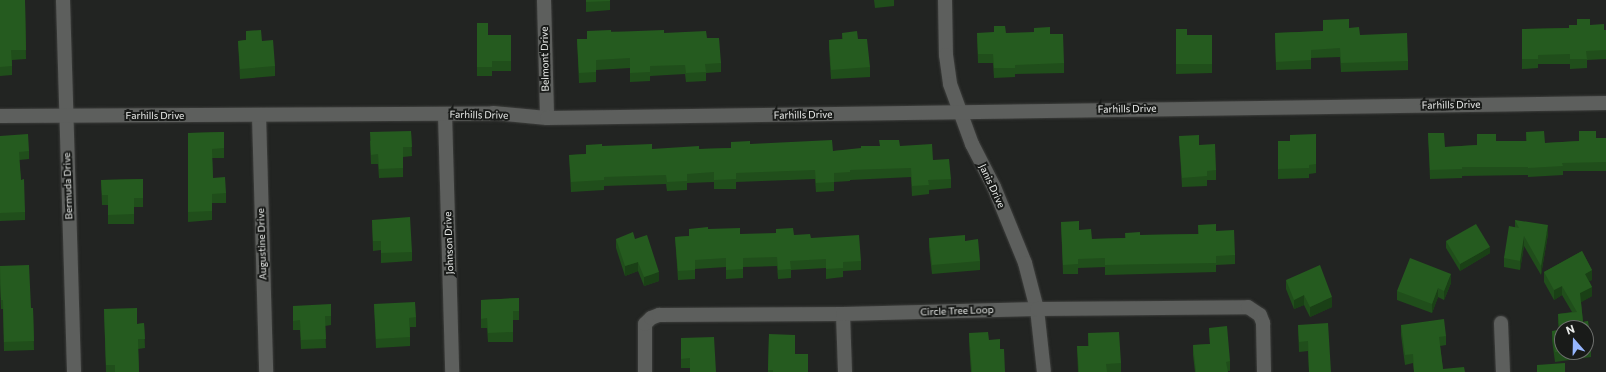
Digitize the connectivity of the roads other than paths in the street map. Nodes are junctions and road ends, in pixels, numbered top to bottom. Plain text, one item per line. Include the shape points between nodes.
1 (63, 0) edge
2 (544, 0) edge
3 (945, 0) edge
4 (1606, 103) edge
5 (959, 111) junction
6 (445, 114) junction
7 (259, 115) junction
8 (0, 116) edge
9 (66, 116) junction
10 (547, 118) junction
11 (1037, 309) junction
12 (843, 314) junction
13 (1501, 324) dead end
14 (74, 372) edge
15 (266, 372) edge
16 (452, 372) edge
17 (645, 372) edge
18 (845, 372) edge
19 (1044, 372) edge
20 (1264, 372) edge
21 (1502, 372) edge

1 - 9 street, Bermuda Drive
2 - 10 street, Belmont Drive
3 - 5 street, Janis Drive via 946,54 950,84
4 - 5 street, Farhills Drive
5 - 10 street, Farhills Drive
5 - 11 street, Janis Drive via 1018,242
6 - 7 street, Farhills Drive
6 - 10 street, Farhills Drive via 493,113
6 - 16 street, Johnson Drive
7 - 9 street, Farhills Drive
7 - 15 street, Augustine Drive
8 - 9 street, Farhills Drive
9 - 14 street, Bermuda Drive
11 - 12 street, Circle Tree Loop
11 - 19 street, Janis Drive
11 - 20 street, Circle Tree Loop via 1248,307 1260,315 1263,323
12 - 17 street, Circle Tree Loop via 659,315 645,324
12 - 18 street
13 - 21 street

